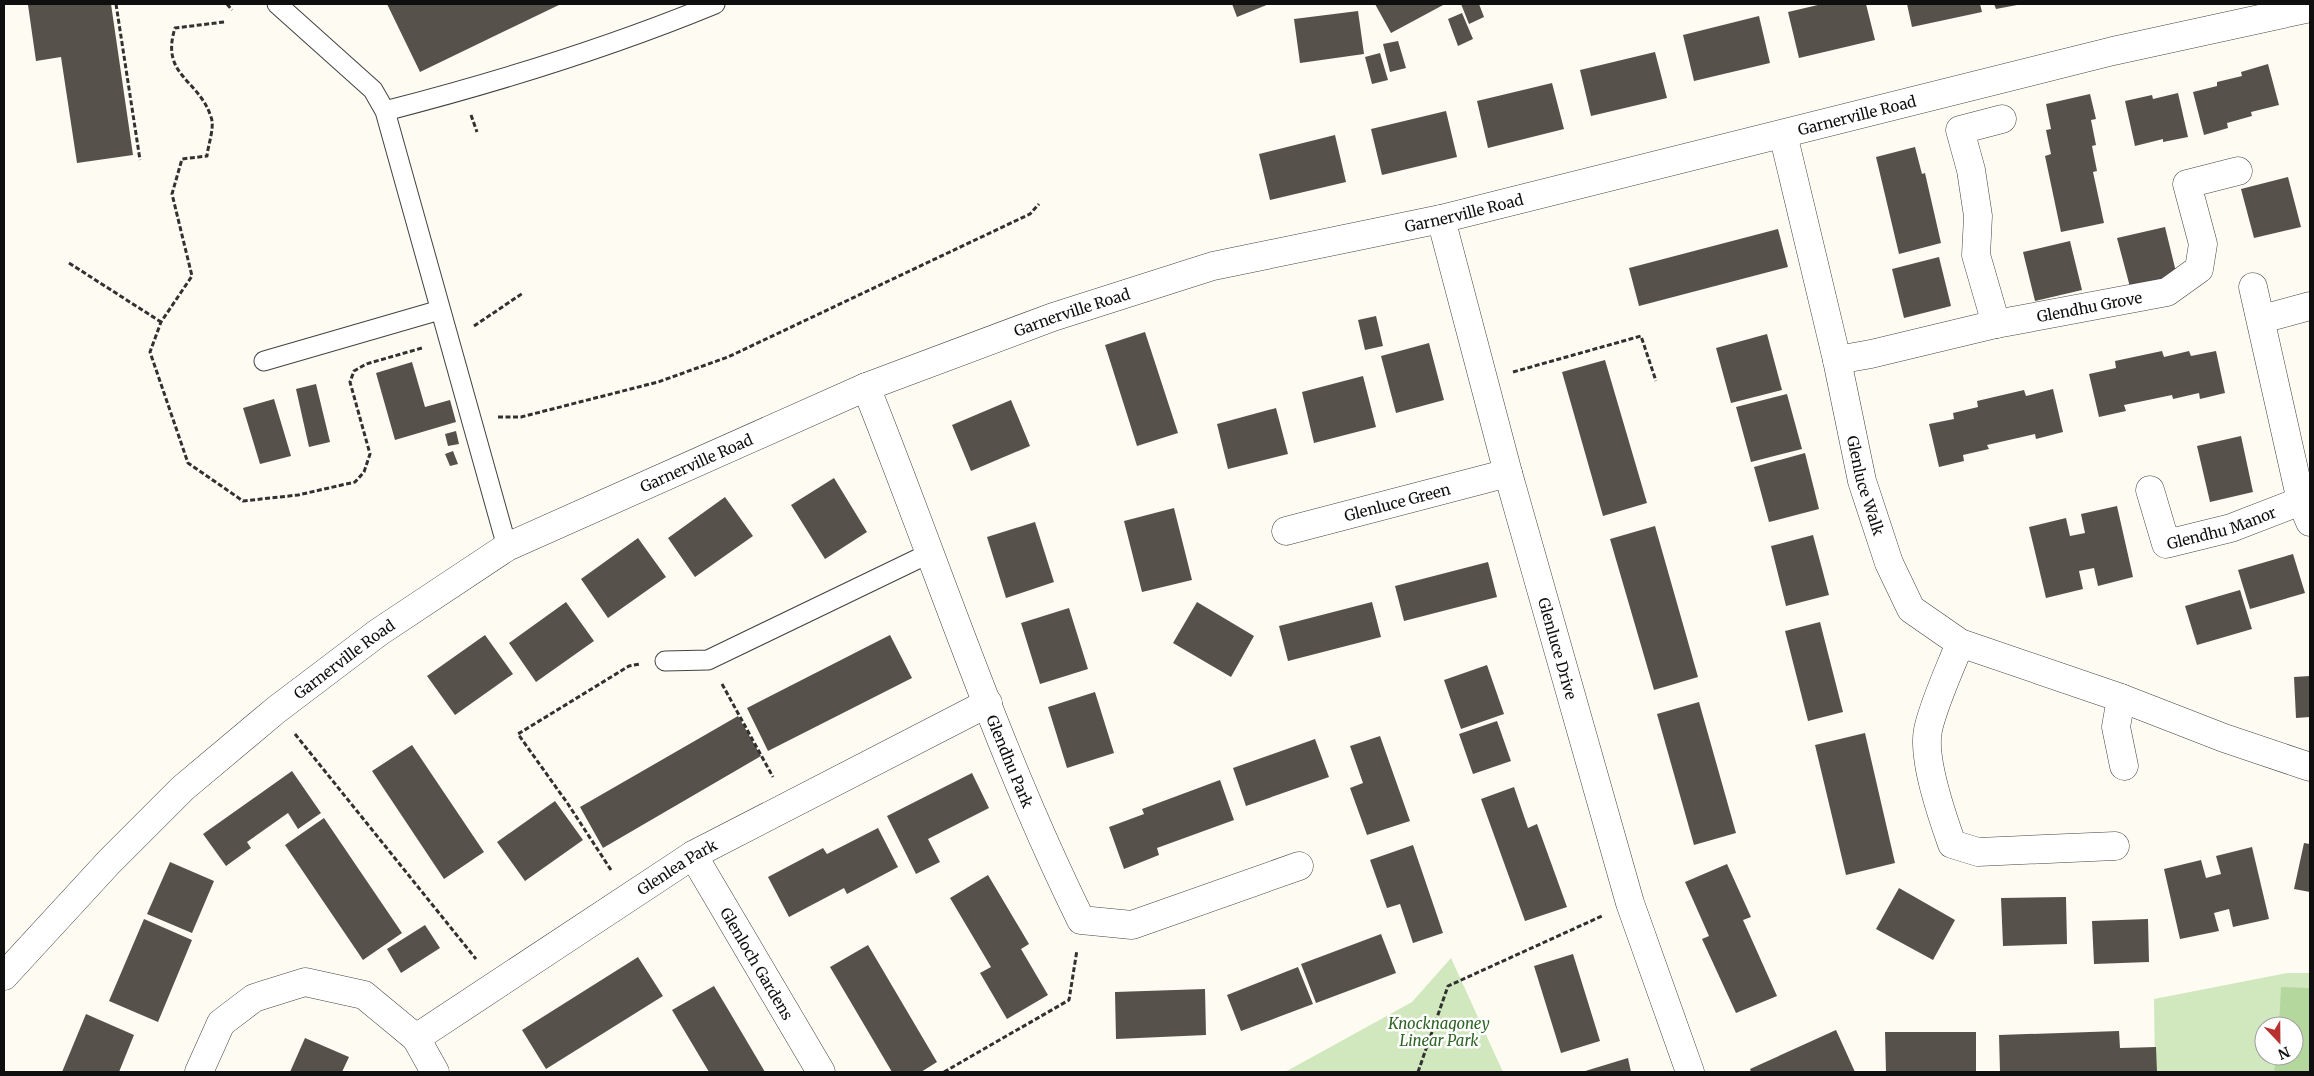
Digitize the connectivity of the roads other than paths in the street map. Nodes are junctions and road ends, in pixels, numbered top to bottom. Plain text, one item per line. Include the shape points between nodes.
1 (277, 4) edge
2 (716, 4) edge
3 (2310, 8) edge
4 (385, 111) junction
5 (2002, 119) dead end
6 (1783, 134) junction
7 (2238, 171) dead end
8 (1441, 219) junction
9 (2253, 287) dead end
10 (2310, 306) edge
11 (440, 310) junction
12 (2262, 320) junction
13 (1996, 324) junction
14 (1837, 360) junction
15 (264, 361) dead end
16 (866, 387) junction
17 (1508, 473) junction
18 (2150, 490) dead end
19 (2306, 512) edge
20 (1286, 530) dead end
21 (507, 547) junction
22 (930, 552) junction
23 (1960, 643) junction
24 (665, 661) road end
25 (2121, 698) junction
26 (988, 703) junction
27 (2124, 766) dead end
28 (2310, 767) edge
29 (2115, 846) dead end
30 (692, 855) junction
31 (1299, 866) dead end
32 (4, 976) edge
33 (416, 1038) junction
34 (199, 1072) edge
35 (435, 1072) edge
36 (821, 1072) edge
37 (1690, 1072) edge

1 - 4 lane via 373,90
2 - 4 lane via 549,66
3 - 6 street, Garnerville Road via 2113,51
4 - 11 lane
5 - 13 street via 1960,130 1972,170 1978,216 1976,255
6 - 8 street, Garnerville Road
6 - 14 street, Glenluce Walk
7 - 13 street, Glendhu Grove via 2187,184 2203,244 2199,269 2167,292
8 - 16 street, Garnerville Road via 1213,266 1053,317
8 - 17 street, Glenluce Drive
9 - 12 street, Glendhu Manor
10 - 12 street
11 - 15 lane
11 - 21 lane
12 - 19 street, Glendhu Manor
13 - 14 street, Glendhu Grove
14 - 23 street, Glenluce Walk via 1862,482 1888,563 1911,609
16 - 21 street, Garnerville Road
16 - 22 street, Glendhu Park
17 - 20 street, Glenluce Green
17 - 37 street, Glenluce Drive via 1630,903
18 - 19 street, Glendhu Manor via 2166,544
21 - 32 street, Garnerville Road via 379,632 276,710 183,788 109,862
22 - 24 lane via 708,660
22 - 26 street, Glendhu Park
23 - 25 street, Glenluce Walk
23 - 29 street via 1928,731 1927,752 1942,817 1952,844 1978,852
25 - 27 street via 2116,727
25 - 28 street, Glenluce Walk
26 - 30 street, Glenlea Park
26 - 31 street, Glendhu Park via 1081,920 1132,925
30 - 33 street, Glenlea Park
30 - 36 street, Glenloch Gardens
33 - 34 street via 364,995 305,982 254,998 221,1023
33 - 35 street

